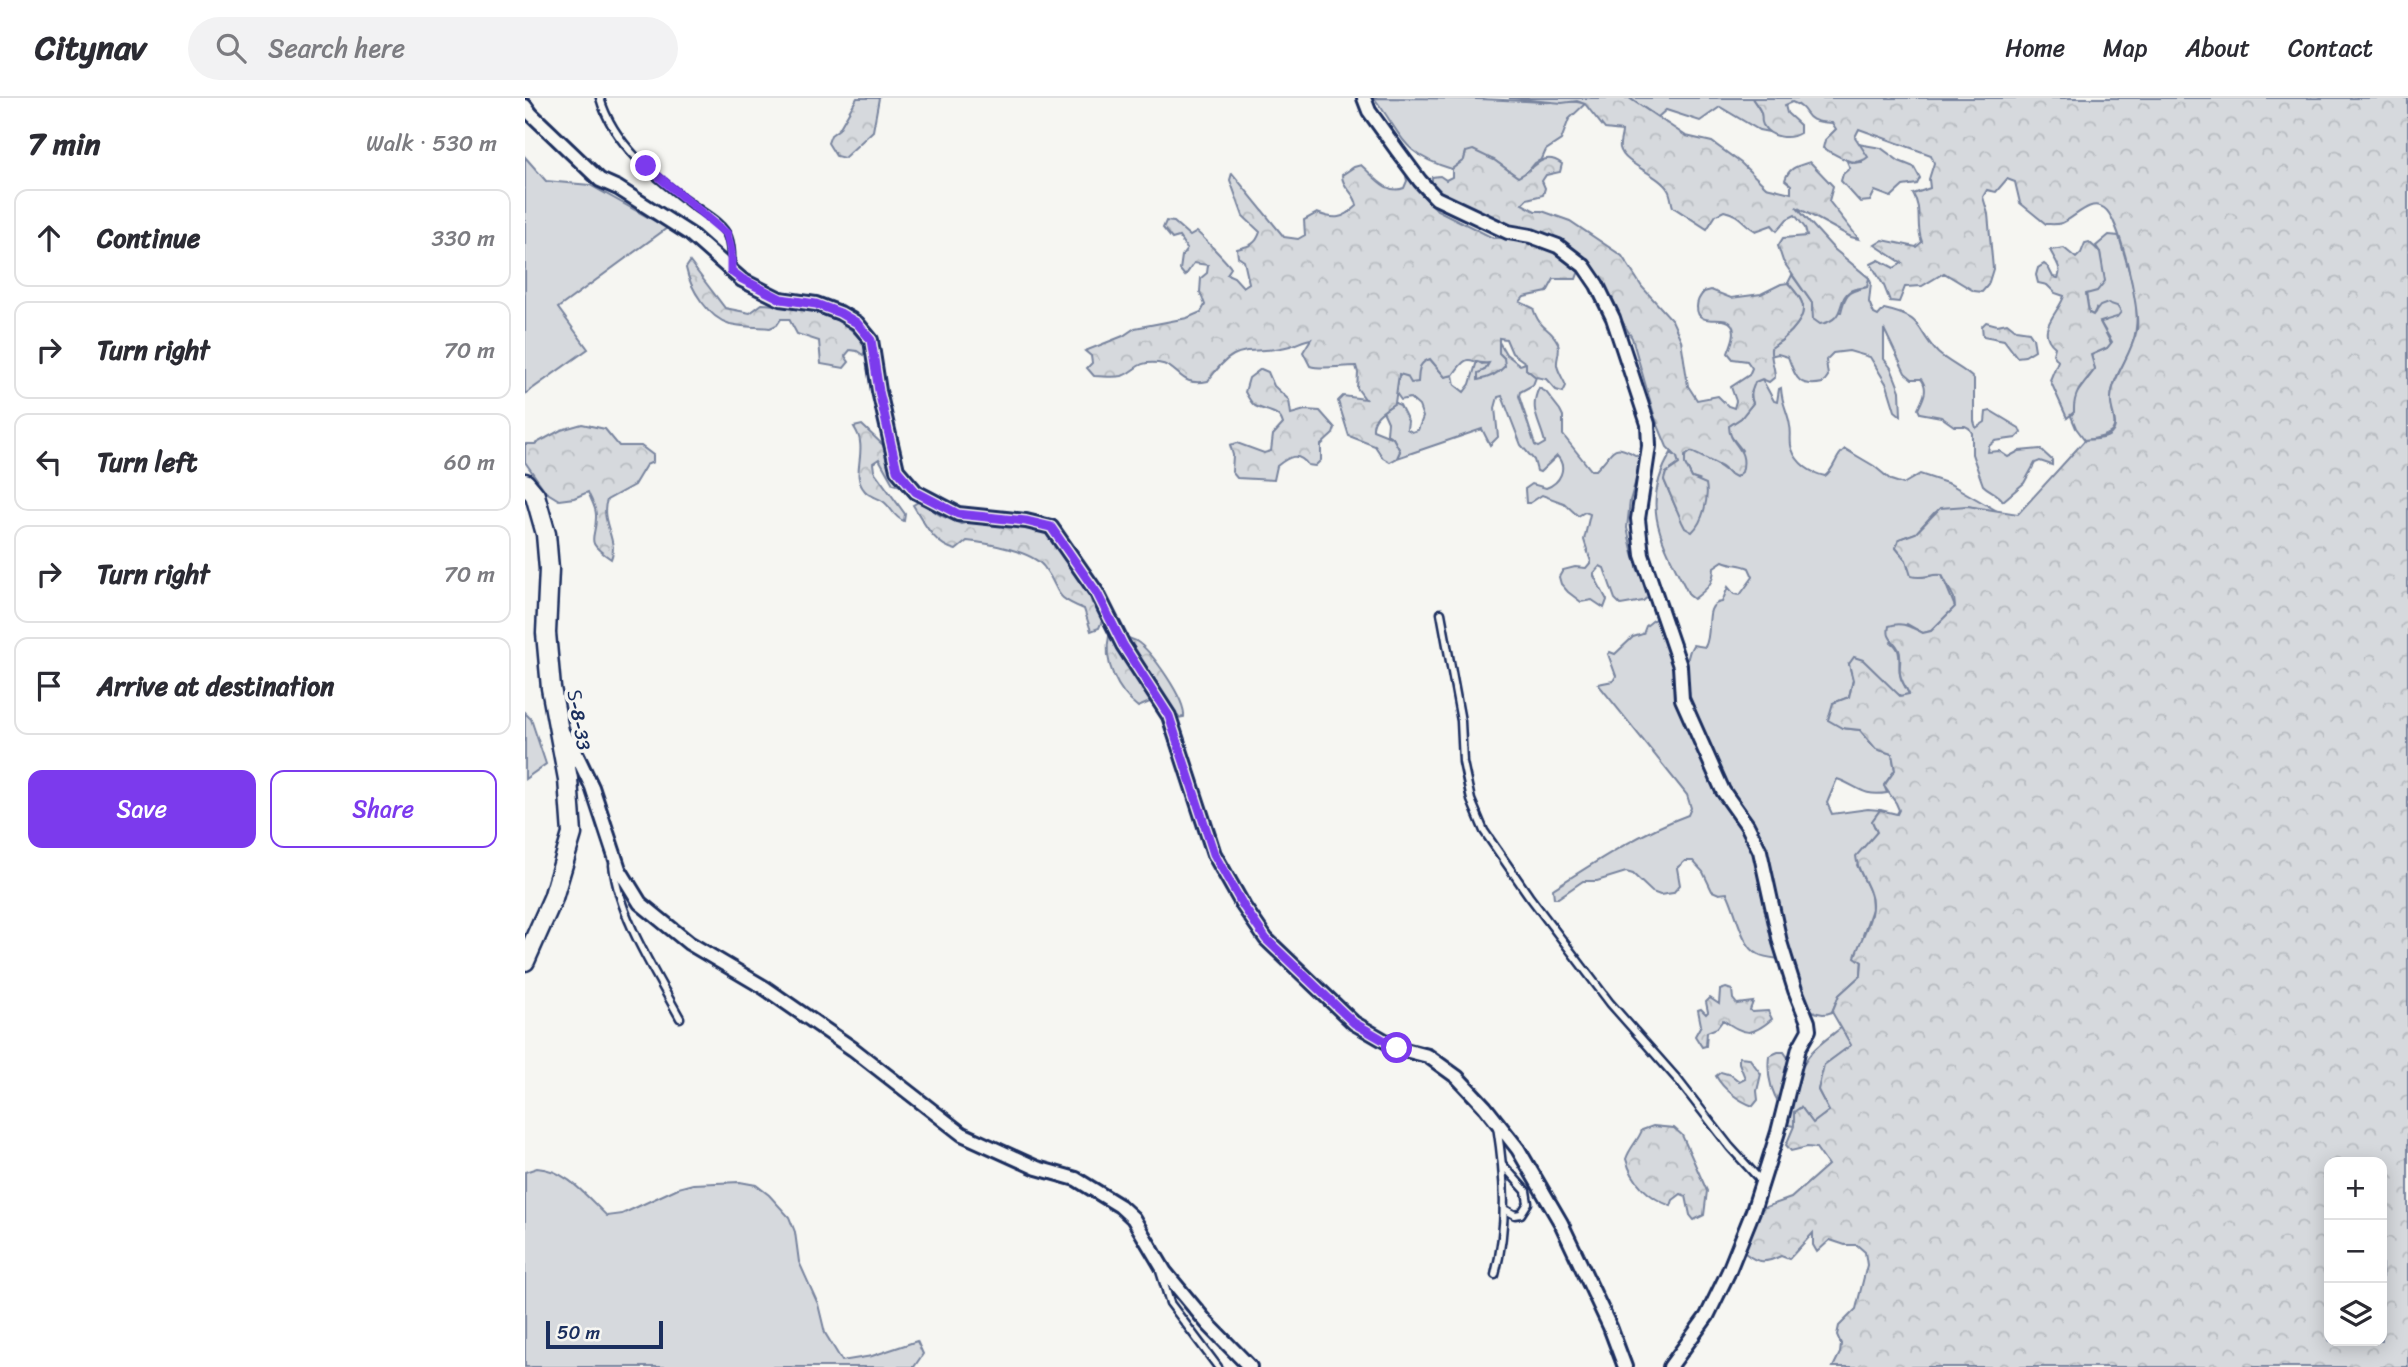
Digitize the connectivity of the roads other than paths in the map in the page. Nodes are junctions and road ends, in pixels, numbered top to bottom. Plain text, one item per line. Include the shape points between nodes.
1 (600, 98) edge
2 (1364, 98) edge
3 (525, 106) edge
4 (731, 271) junction
5 (525, 483) edge
6 (1441, 613) dead end
7 (558, 726) junction
8 (612, 849) junction
9 (525, 961) edge
10 (680, 1018) dead end
11 (1496, 1121) junction
12 (1503, 1165) junction
13 (1761, 1181) junction
14 (1504, 1209) junction
15 (1157, 1259) junction
16 (1495, 1275) dead end
17 (1218, 1367) edge
18 (1250, 1367) edge
19 (1625, 1367) edge
20 (1669, 1367) edge

1 - 4 lane via 624,144 727,234
2 - 13 street via 1397,150 1436,198 1508,232 1558,246 1584,266 1617,330 1648,424 1638,519 1642,555 1680,666 1682,699 1723,791 1760,851 1780,942 1808,1022
3 - 4 street via 600,180 690,234
4 - 11 street via 781,299 816,304 857,323 871,340 897,470 916,492 958,514 1051,527 1097,593 1123,645 1169,716 1214,854 1266,939 1354,1023 1397,1048 1428,1056 1457,1077
5 - 7 street, Տ-8-33 / Տ-8-33 via 535,495 546,534 546,633
6 - 13 lane via 1461,721 1463,762 1484,831 1610,1003
7 - 8 street via 592,787
7 - 9 street, Տ-8-33 / Տ-8-33 via 572,834 553,898
8 - 10 lane via 616,886
8 - 15 street via 640,903 689,943 853,1049 962,1134 1076,1180 1120,1206 1133,1218
11 - 12 lane
11 - 19 street via 1518,1149 1561,1223
12 - 14 lane
12 - 14 lane via 1526,1191 1528,1203 1521,1214
13 - 20 street via 1728,1273 1707,1316
14 - 16 lane
15 - 17 lane via 1170,1303
15 - 18 street via 1208,1324

